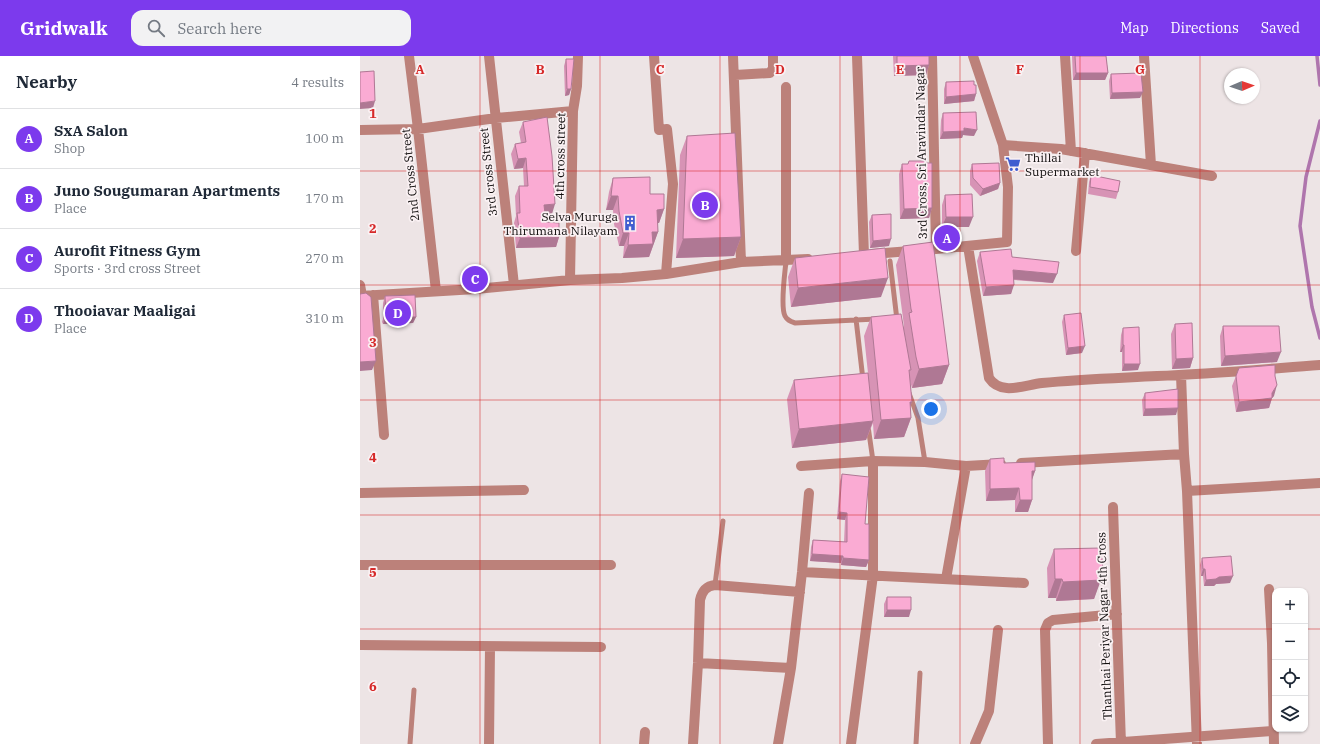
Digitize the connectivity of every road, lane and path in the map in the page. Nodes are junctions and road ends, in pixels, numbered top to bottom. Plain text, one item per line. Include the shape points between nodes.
1 (409, 56) edge
2 (488, 56) edge
3 (578, 56) edge
4 (654, 56) edge
5 (734, 56) edge
6 (773, 56) edge
7 (857, 56) edge
8 (932, 56) edge
9 (973, 56) edge
10 (1065, 56) edge
11 (1144, 56) edge
12 (735, 75) junction
13 (786, 87) dead end
14 (573, 111) junction
15 (496, 118) junction
16 (418, 129) junction
17 (360, 130) edge
18 (1003, 145) junction
19 (1072, 151) junction
20 (1085, 153) junction
21 (1151, 165) junction
22 (1212, 176) dead end
23 (968, 246) junction
24 (936, 249) junction
25 (1076, 252) dead end
26 (817, 258) edge
27 (786, 261) junction
28 (890, 261) dead end
29 (741, 262) junction
30 (666, 274) junction
31 (570, 280) junction
32 (360, 285) edge
33 (514, 285) junction
34 (436, 291) junction
35 (374, 295) junction
36 (361, 296) edge
37 (856, 319) junction
38 (880, 319) edge
39 (898, 326) edge
40 (1320, 365) edge
41 (1181, 375) junction
42 (864, 388) edge
43 (908, 390) edge
44 (868, 418) edge
45 (384, 435) dead end
46 (1184, 454) junction
47 (873, 461) junction
48 (924, 462) junction
49 (801, 466) dead end
50 (966, 466) junction
51 (1320, 483) edge
52 (524, 490) dead end
53 (1187, 491) junction
54 (360, 493) edge
55 (809, 493) dead end
56 (1113, 507) dead end
57 (723, 521) dead end
58 (360, 565) edge
59 (611, 565) dead end
60 (802, 572) junction
61 (873, 574) junction
62 (946, 579) junction
63 (1024, 583) dead end
64 (716, 585) junction
65 (1269, 589) dead end
66 (800, 592) junction
67 (1117, 614) junction
68 (998, 630) dead end
69 (360, 645) edge
70 (490, 647) junction
71 (601, 647) dead end
72 (698, 663) junction
73 (791, 668) junction
74 (920, 673) dead end
75 (414, 690) dead end
76 (1273, 696) edge
77 (1272, 731) edge
78 (645, 732) dead end
79 (1273, 732) edge
80 (1197, 740) edge
81 (1121, 743) edge
82 (410, 744) edge
83 (489, 744) edge
84 (644, 744) edge
85 (692, 744) edge
86 (778, 744) edge
87 (851, 744) edge
88 (916, 744) edge
89 (975, 744) edge
90 (1048, 744) edge
91 (1096, 744) edge
92 (1274, 744) edge

1 - 16 street, 2nd Cross Street
2 - 15 street, 3rd cross Street
3 - 14 street, 4th cross street
4 - 30 street via 658,130 667,129 673,184
5 - 12 street
6 - 12 street via 773,68 770,73
7 - 24 street via 860,255
8 - 24 street, 3rd Cross, Sri Aravindar Nagar
9 - 18 street
10 - 19 street
11 - 21 street
12 - 29 street
13 - 27 street
14 - 15 street
14 - 31 street, 4th cross street
15 - 16 street
15 - 33 street, 3rd cross Street
16 - 17 street
16 - 34 street, 2nd Cross Street
18 - 19 street
18 - 23 street via 1008,187 1007,242
19 - 20 street
20 - 21 street
20 - 25 street
21 - 22 street
23 - 24 street
23 - 41 street via 989,378 993,384 1000,388 1008,388 1072,380
26 - 27 street
27 - 29 street
27 - 37 lane via 783,307 789,321 795,323
28 - 39 lane via 893,319
29 - 30 street
30 - 31 street
31 - 33 street
32 - 36 street
33 - 34 street
34 - 35 street
35 - 36 street
35 - 45 street
37 - 38 lane
37 - 42 lane
40 - 41 street
41 - 46 street
43 - 48 lane via 918,418
44 - 47 lane
46 - 50 street
46 - 53 street
47 - 48 street
47 - 49 street
47 - 61 street
48 - 50 street
50 - 62 street
51 - 53 street
52 - 54 street
53 - 80 street
55 - 60 street
56 - 67 street, Thanthai Periyar Nagar 4th Cross
57 - 64 lane
58 - 59 street
60 - 61 street
60 - 66 street
61 - 62 street
61 - 87 street
62 - 63 street
64 - 66 street
64 - 72 street via 705,589 700,600
65 - 76 street
66 - 73 street
67 - 81 street, Thanthai Periyar Nagar 4th Cross
67 - 90 street via 1048,622 1045,630
68 - 89 street via 989,711
69 - 70 street
70 - 71 street
70 - 83 street
72 - 73 street
72 - 85 street
73 - 86 street
74 - 88 lane
75 - 82 lane
77 - 80 street
78 - 84 street
79 - 92 street
80 - 81 street
81 - 91 street

